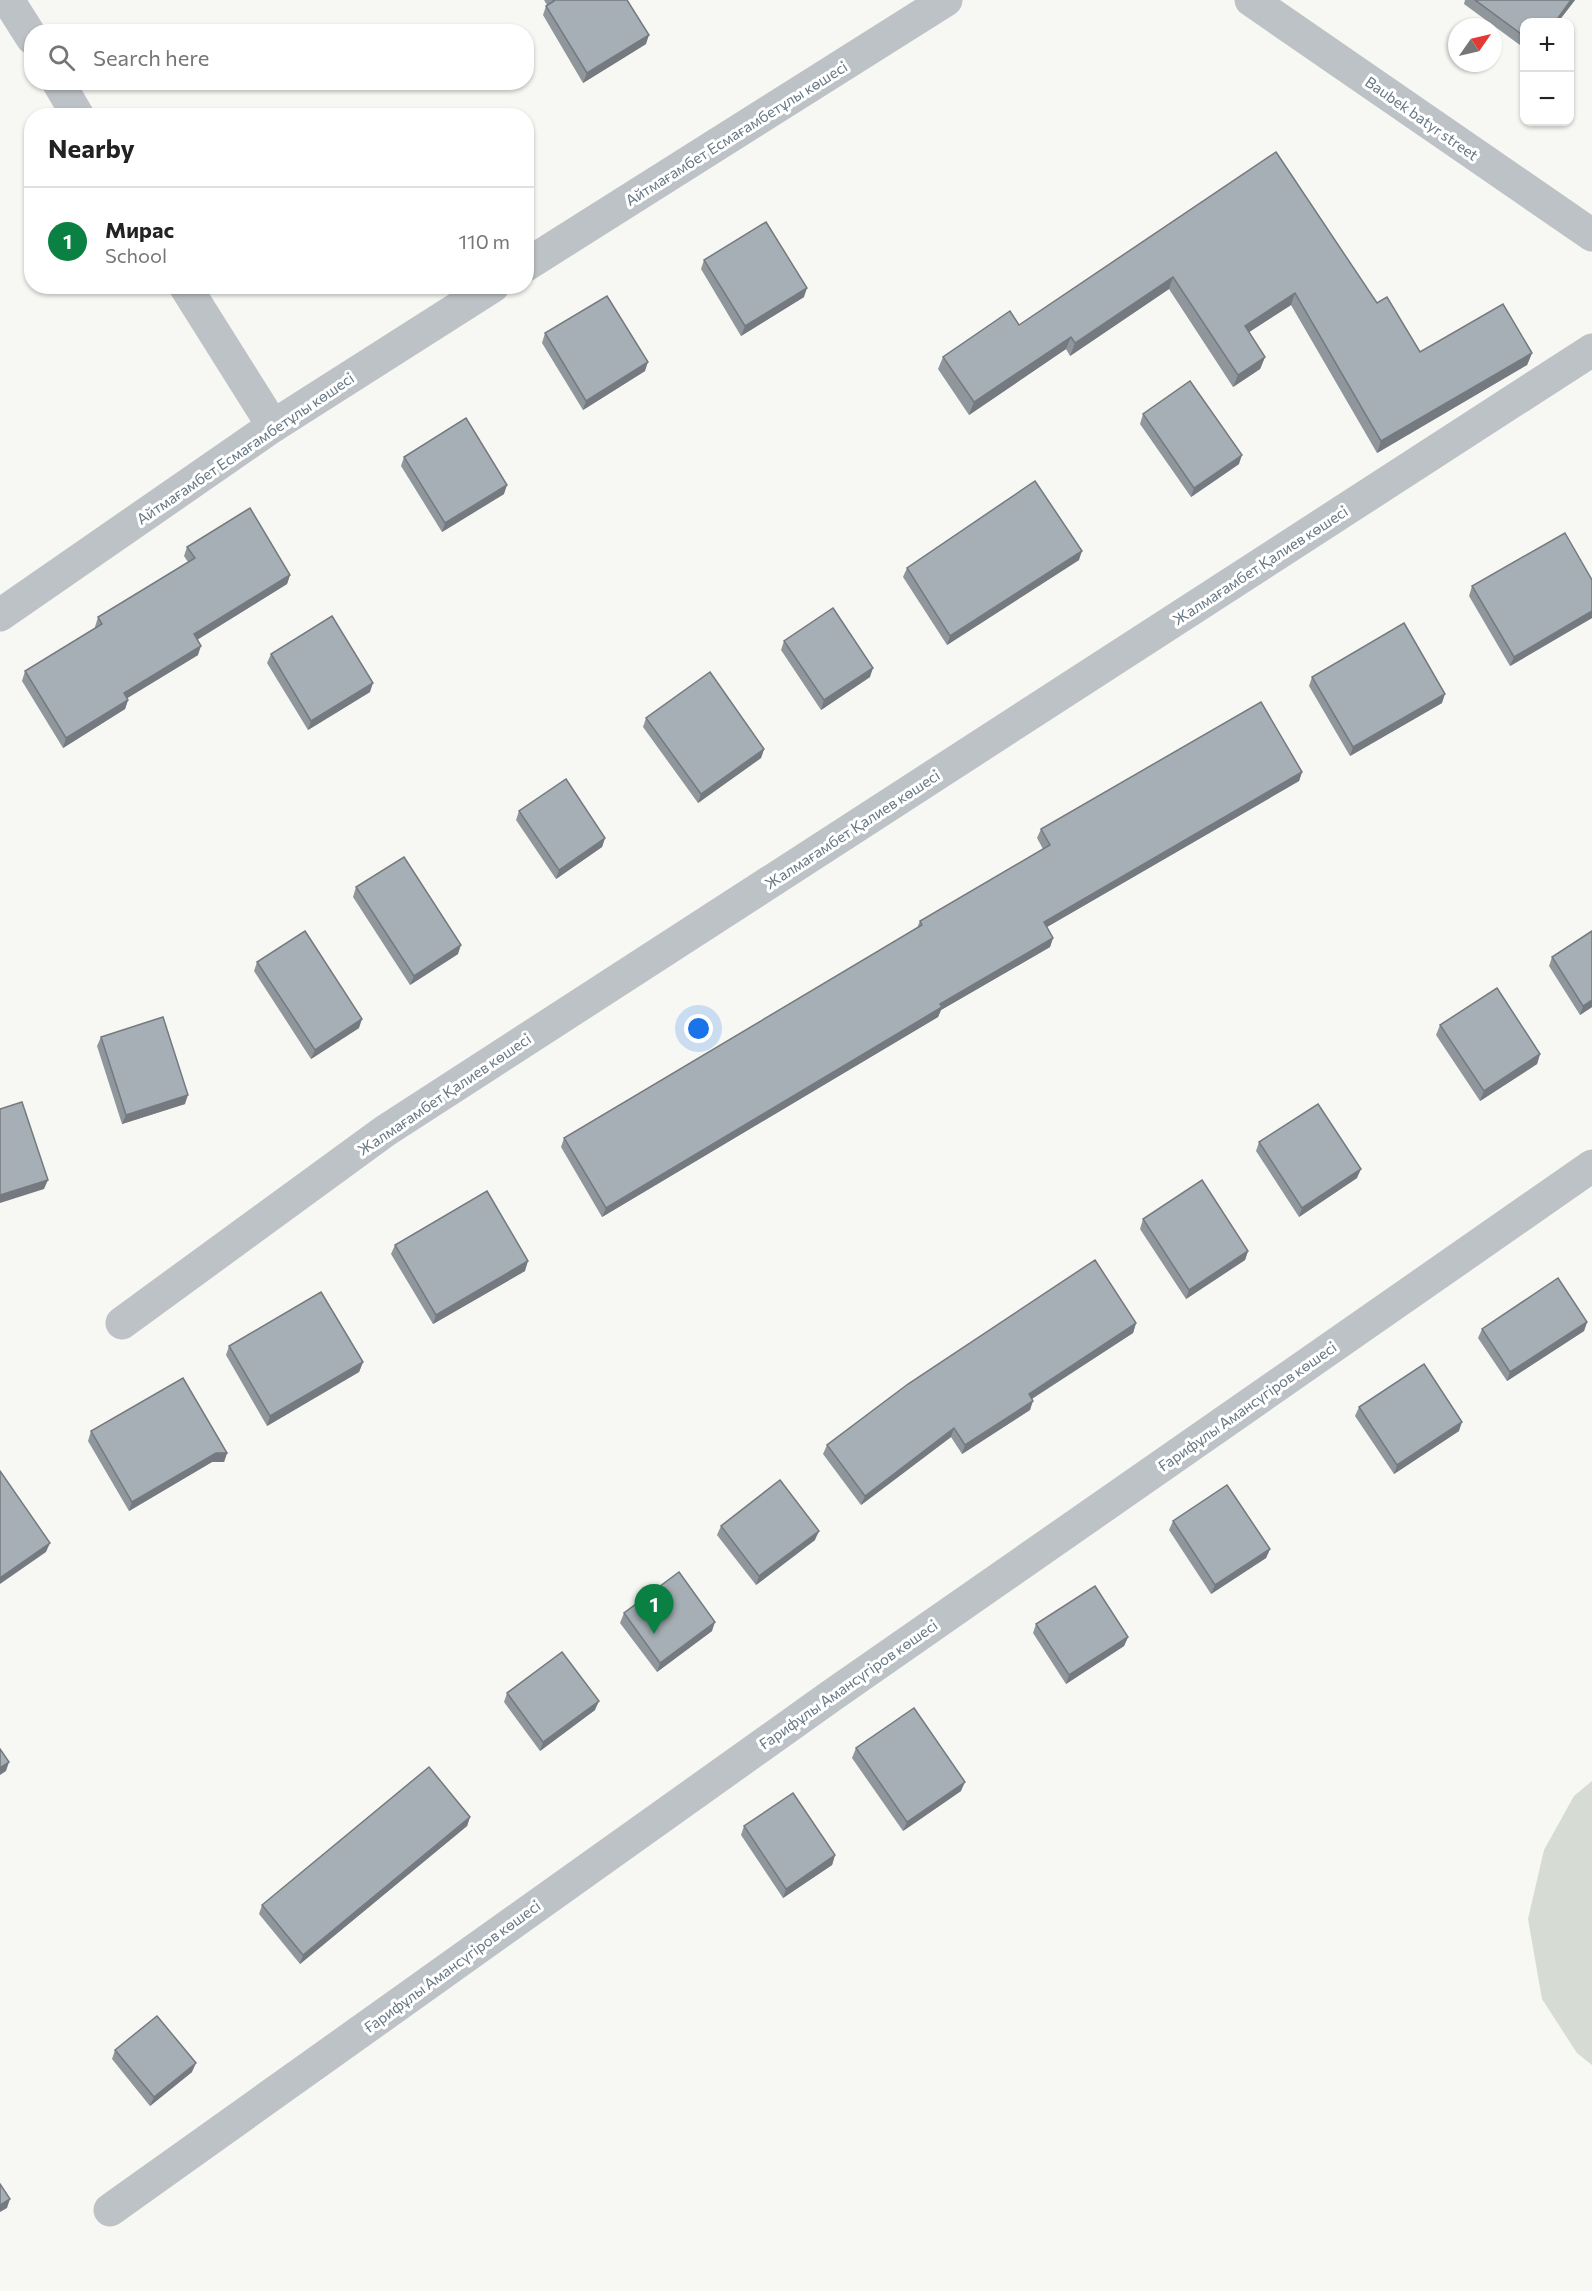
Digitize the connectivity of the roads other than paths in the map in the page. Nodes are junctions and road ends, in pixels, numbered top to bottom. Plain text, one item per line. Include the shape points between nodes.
1 (8, 0) edge
2 (946, 0) edge
3 (1251, 0) edge
4 (24, 25) edge
5 (63, 90) edge
6 (73, 108) edge
7 (1592, 235) edge
8 (534, 261) edge
9 (190, 294) edge
10 (480, 294) edge
11 (1592, 350) edge
12 (273, 426) junction
13 (0, 615) edge
14 (1592, 1166) edge
15 (122, 1323) dead end
16 (110, 2210) dead end

1 - 4 street
2 - 8 street, Айтмағамбет Есмағамбетұлы көшесі
3 - 7 street, Baubek batyr street
5 - 6 street
9 - 12 street
10 - 12 street, Айтмағамбет Есмағамбетұлы көшесі
11 - 15 street, Жалмағамбет Қалиев көшесі via 385,1131
12 - 13 street, Айтмағамбет Есмағамбетұлы көшесі
14 - 16 street, Ғарифұлы Амансүгіров көшесі via 831,1696

